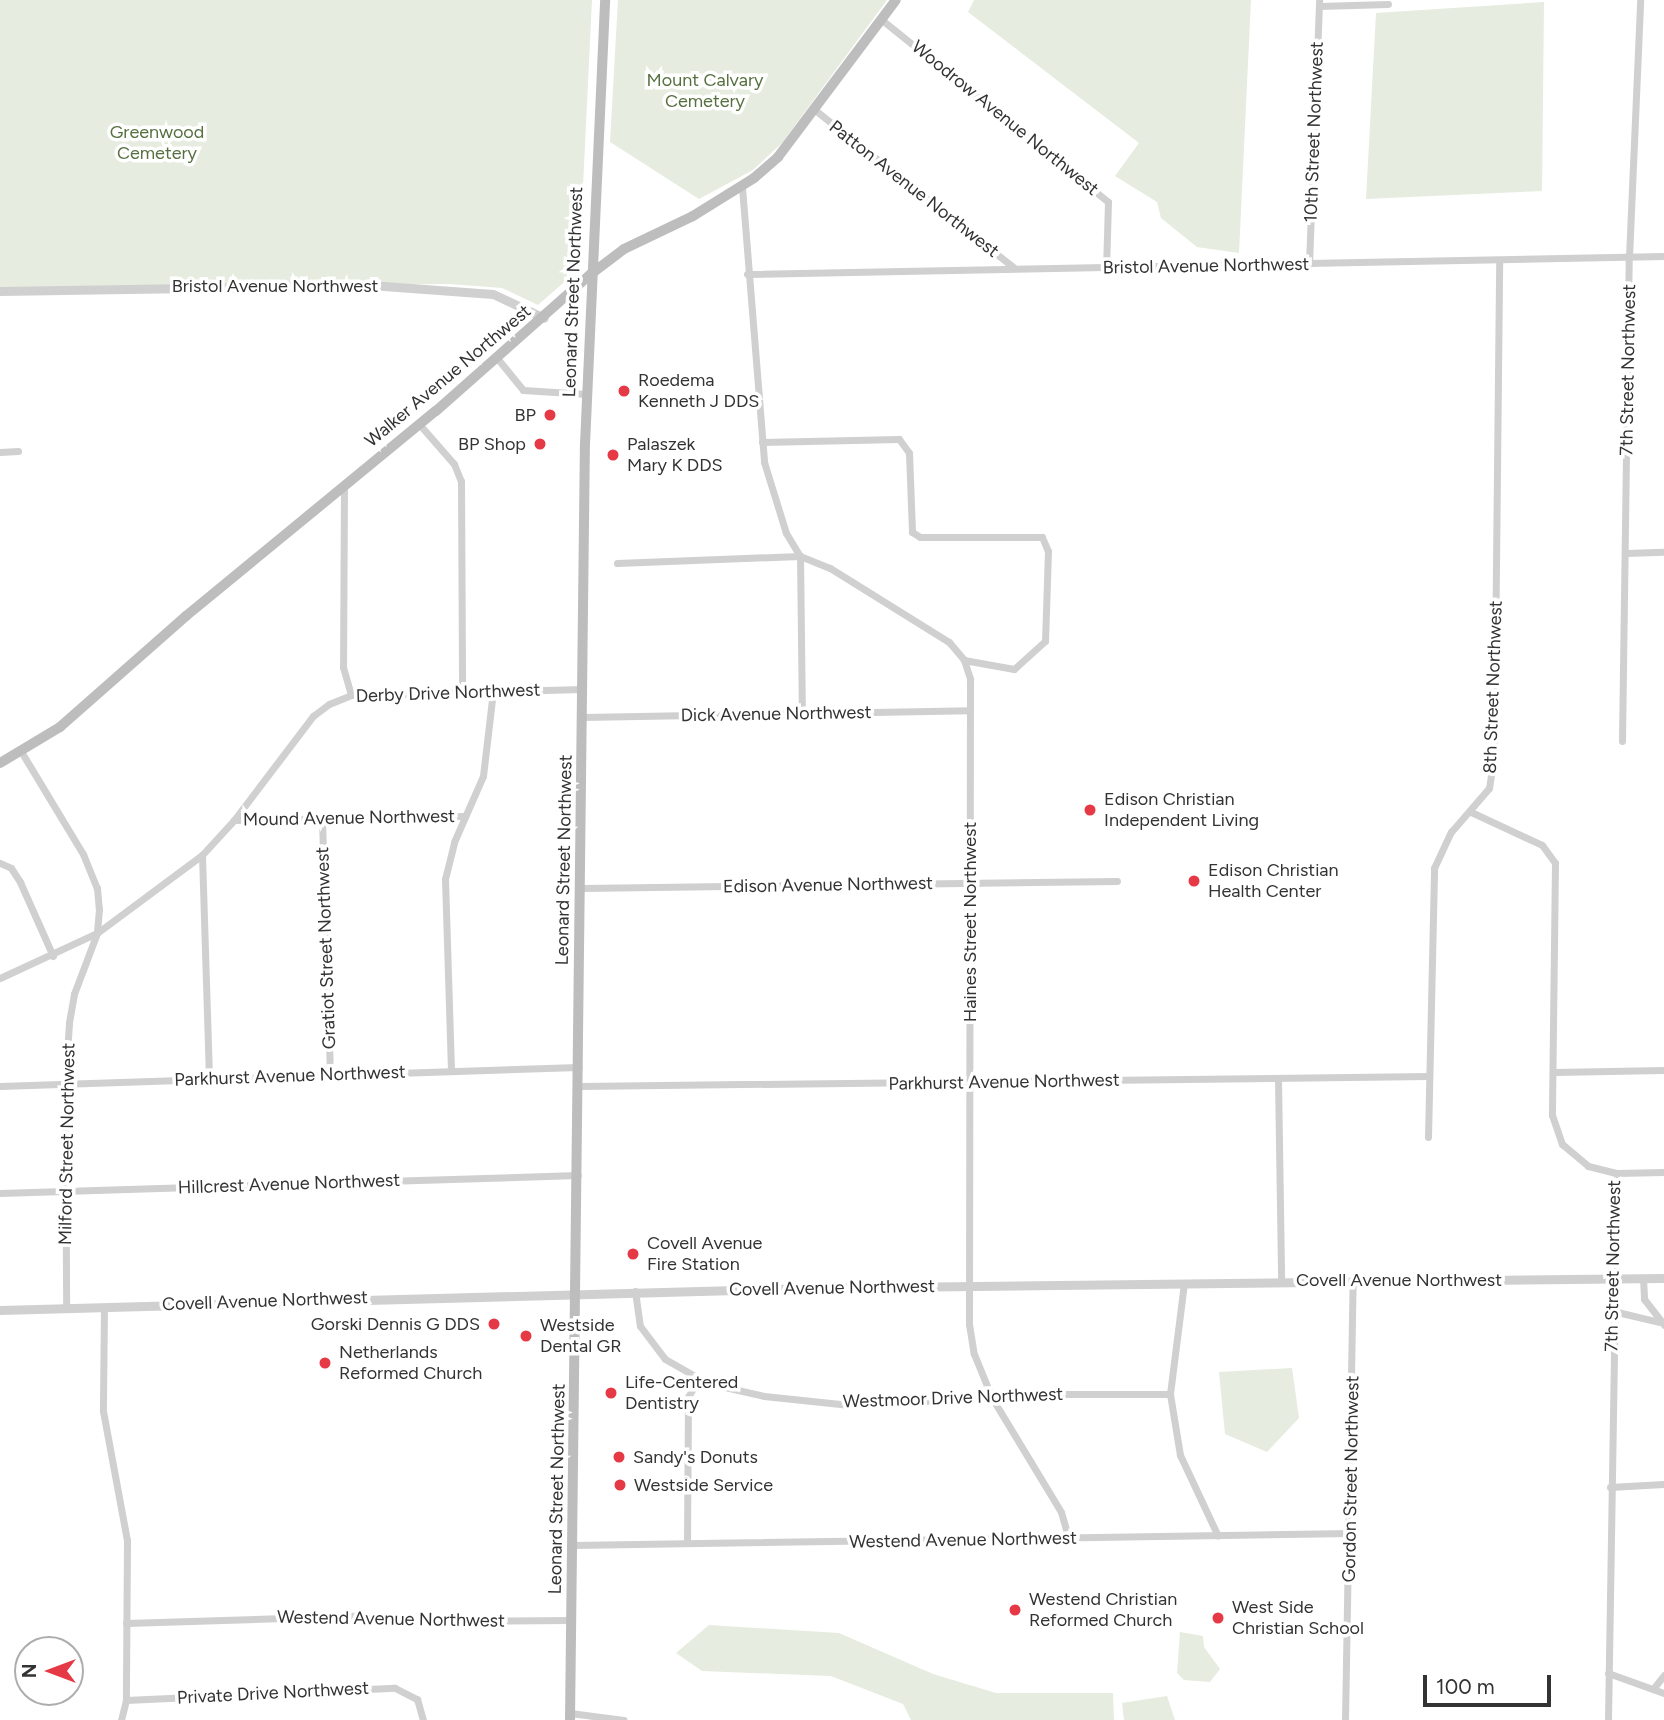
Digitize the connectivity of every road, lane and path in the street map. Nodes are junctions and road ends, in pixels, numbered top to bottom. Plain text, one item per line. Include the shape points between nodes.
1 (605, 0) edge
2 (896, 0) edge
3 (1640, 0) edge
4 (1319, 3) edge
5 (1388, 4) dead end
6 (882, 20) junction
7 (815, 110) junction
8 (742, 187) junction
9 (1664, 256) edge
10 (1629, 257) junction
11 (1499, 260) junction
12 (1309, 264) junction
13 (1014, 268) junction
14 (1106, 268) junction
15 (591, 274) junction
16 (747, 274) junction
17 (0, 291) edge
18 (544, 318) junction
19 (497, 358) junction
20 (586, 394) junction
21 (419, 424) junction
22 (762, 442) junction
23 (18, 451) dead end
24 (0, 452) edge
25 (344, 485) junction
26 (1664, 552) edge
27 (1626, 553) junction
28 (800, 556) junction
29 (618, 563) dead end
30 (964, 660) junction
31 (584, 690) junction
32 (462, 691) junction
33 (492, 691) junction
34 (351, 695) junction
35 (970, 710) junction
36 (802, 713) junction
37 (583, 717) junction
38 (1622, 741) dead end
39 (22, 753) junction
40 (0, 764) edge
41 (1471, 812) junction
42 (464, 816) junction
43 (234, 820) junction
44 (322, 820) junction
45 (202, 855) junction
46 (0, 863) edge
47 (1117, 881) dead end
48 (971, 882) junction
49 (582, 888) junction
50 (97, 933) junction
51 (52, 956) junction
52 (0, 978) edge
53 (580, 1067) junction
54 (451, 1070) junction
55 (1664, 1070) edge
56 (1554, 1072) junction
57 (330, 1075) junction
58 (1429, 1076) junction
59 (209, 1078) junction
60 (1278, 1079) junction
61 (968, 1082) junction
62 (65, 1084) junction
63 (0, 1086) edge
64 (580, 1086) junction
65 (1428, 1137) dead end
66 (1664, 1172) edge
67 (1617, 1173) junction
68 (579, 1175) junction
69 (65, 1191) junction
70 (0, 1193) edge
71 (1616, 1278) junction
72 (1643, 1278) junction
73 (1664, 1278) edge
74 (1281, 1281) junction
75 (1353, 1281) junction
76 (1184, 1283) junction
77 (967, 1285) junction
78 (635, 1292) junction
79 (578, 1293) junction
80 (104, 1307) junction
81 (66, 1308) junction
82 (0, 1310) edge
83 (1613, 1311) junction
84 (1662, 1324) edge
85 (698, 1380) junction
86 (1170, 1394) junction
87 (992, 1398) junction
88 (1664, 1484) edge
89 (1610, 1487) junction
90 (1352, 1534) junction
91 (1218, 1536) junction
92 (1069, 1540) junction
93 (687, 1543) junction
94 (573, 1545) junction
95 (571, 1620) junction
96 (126, 1623) junction
97 (1608, 1673) junction
98 (1664, 1675) edge
99 (1653, 1689) junction
100 (1664, 1693) edge
101 (126, 1700) junction
102 (570, 1717) edge
103 (121, 1720) edge
104 (423, 1720) edge
105 (624, 1720) edge
106 (1345, 1720) edge
107 (1608, 1720) edge

1 - 15 main road, Leonard Street Northwest
2 - 6 main road, Walker Avenue Northwest
3 - 10 street, 7th Street Northwest
4 - 5 street
4 - 12 street, 10th Street Northwest
6 - 7 main road, Walker Avenue Northwest
6 - 14 street, Woodrow Avenue Northwest via 1108,202
7 - 8 main road, Walker Avenue Northwest via 778,157
7 - 13 street, Patton Avenue Northwest
8 - 15 main road, Walker Avenue Northwest via 624,249
8 - 16 street
9 - 10 street, Bristol Avenue Northwest
10 - 11 street, Bristol Avenue Northwest
10 - 27 street, 7th Street Northwest
11 - 12 street, Bristol Avenue Northwest
11 - 41 street, 8th Street Northwest via 1494,757 1489,788
12 - 14 street, Bristol Avenue Northwest
13 - 14 street, Bristol Avenue Northwest
13 - 16 street, Bristol Avenue Northwest
15 - 18 main road, Walker Avenue Northwest
15 - 20 main road, Leonard Street Northwest
16 - 22 street
17 - 18 street, Bristol Avenue Northwest via 377,285 492,294
18 - 19 main road, Walker Avenue Northwest
19 - 20 street via 523,390
19 - 21 main road, Walker Avenue Northwest
20 - 31 main road, Leonard Street Northwest
21 - 25 main road, Walker Avenue Northwest
21 - 32 street via 454,464 461,481
22 - 28 street via 786,533
22 - 30 street via 898,439 909,453 912,532 920,537 1042,537 1048,551 1048,615 1040,649 1014,669
23 - 24 street
25 - 34 street via 343,667
25 - 39 main road, Walker Avenue Northwest via 60,727
26 - 27 street
27 - 38 street, 7th Street Northwest
28 - 29 street
28 - 30 street via 830,568 949,642
28 - 36 street
30 - 35 street, Haines Street Northwest via 970,679
31 - 33 street, Derby Drive Northwest
31 - 37 main road, Leonard Street Northwest
32 - 33 street, Derby Drive Northwest
32 - 34 street, Derby Drive Northwest
33 - 42 street via 483,776
34 - 43 street, Derby Drive Northwest via 313,716
35 - 36 street, Dick Avenue Northwest
35 - 48 street, Haines Street Northwest
36 - 37 street, Dick Avenue Northwest
37 - 49 main road, Leonard Street Northwest
39 - 40 main road, Walker Avenue Northwest
39 - 50 street, Milford Street Northwest via 91,871 97,888
41 - 56 street, 7th Street Northwest via 1542,845 1555,863
41 - 58 street, 8th Street Northwest via 1451,832 1434,868
42 - 44 street, Mound Avenue Northwest
42 - 54 street via 445,879
43 - 44 street, Mound Avenue Northwest
43 - 45 street, Derby Drive Northwest
44 - 57 street, Gratiot Street Northwest
45 - 50 street, Derby Drive Northwest
45 - 59 street
46 - 51 street via 11,868 20,882
47 - 48 street, Edison Avenue Northwest
48 - 49 street, Edison Avenue Northwest
48 - 61 street, Haines Street Northwest
49 - 53 main road, Leonard Street Northwest
50 - 51 street, Derby Drive Northwest
50 - 62 street, Milford Street Northwest via 74,994
51 - 52 street, Derby Drive Northwest
53 - 54 street, Parkhurst Avenue Northwest
53 - 64 main road, Leonard Street Northwest
54 - 57 street, Parkhurst Avenue Northwest
55 - 56 street
56 - 67 street, 7th Street Northwest via 1552,1115 1562,1144 1588,1166
57 - 59 street, Parkhurst Avenue Northwest
58 - 60 street, Parkhurst Avenue Northwest
58 - 65 street, 8th Street Northwest
59 - 62 street, Parkhurst Avenue Northwest
60 - 61 street, Parkhurst Avenue Northwest
60 - 74 street
61 - 64 street, Parkhurst Avenue Northwest
61 - 77 street, Haines Street Northwest
62 - 63 street, Parkhurst Avenue Northwest
62 - 69 street, Milford Street Northwest
64 - 68 main road, Leonard Street Northwest
66 - 67 street
67 - 71 street, 7th Street Northwest
68 - 69 street, Hillcrest Avenue Northwest
68 - 79 main road, Leonard Street Northwest
69 - 70 street, Hillcrest Avenue Northwest
69 - 81 street, Milford Street Northwest
71 - 72 street, Covell Avenue Northwest
71 - 75 street, Covell Avenue Northwest
71 - 83 street, 7th Street Northwest
72 - 73 street, Covell Avenue Northwest
72 - 84 street via 1644,1300
74 - 75 street, Covell Avenue Northwest
74 - 76 street, Covell Avenue Northwest
75 - 90 street, Gordon Street Northwest
76 - 77 street, Covell Avenue Northwest
76 - 86 street
77 - 78 street, Covell Avenue Northwest
77 - 87 street, Haines Street Northwest via 974,1354
78 - 79 street, Covell Avenue Northwest
78 - 85 street, Westmoor Drive Northwest via 636,1313 645,1336 665,1359
79 - 80 street, Covell Avenue Northwest
79 - 94 main road, Leonard Street Northwest
80 - 81 street, Covell Avenue Northwest
80 - 96 street via 103,1411 125,1517
81 - 82 street, Covell Avenue Northwest
83 - 84 street
83 - 89 street, 7th Street Northwest
85 - 87 street, Westmoor Drive Northwest via 764,1396 850,1405
85 - 93 street via 688,1397
86 - 87 street, Westmoor Drive Northwest
86 - 91 street via 1180,1455
87 - 92 street, Haines Street Northwest via 1061,1512
88 - 89 street
89 - 97 street, 7th Street Northwest
90 - 91 street, Westend Avenue Northwest
90 - 106 street, Gordon Street Northwest
91 - 92 street, Westend Avenue Northwest
92 - 93 street, Westend Avenue Northwest
93 - 94 street, Westend Avenue Northwest
94 - 95 main road, Leonard Street Northwest
95 - 96 street, Westend Avenue Northwest via 431,1621 354,1615
95 - 102 main road, Leonard Street Northwest
96 - 101 street
97 - 99 street
97 - 107 street, 7th Street Northwest
98 - 99 street
99 - 100 street
101 - 103 street
101 - 104 street, Private Drive Northwest via 395,1688 417,1699
102 - 105 street

